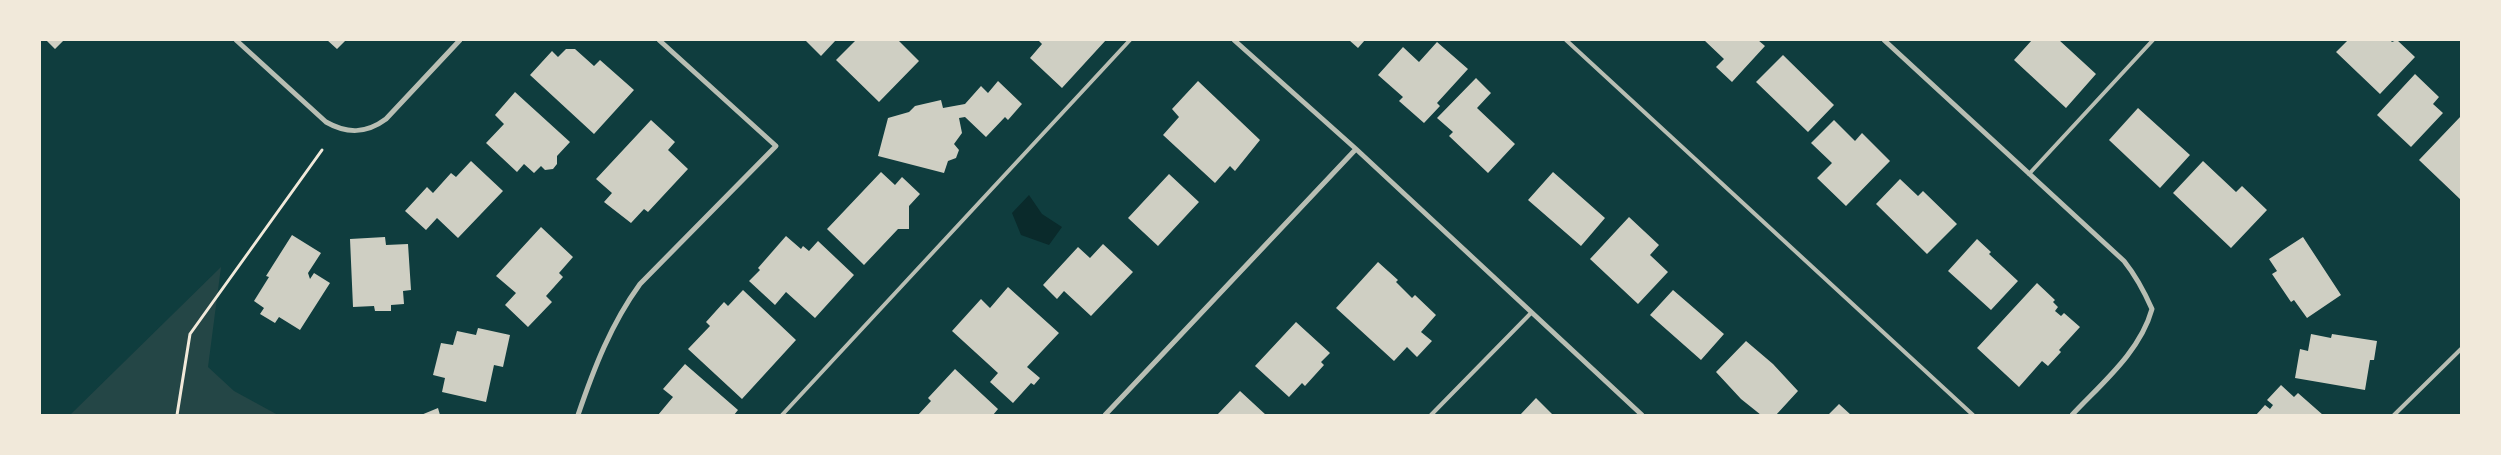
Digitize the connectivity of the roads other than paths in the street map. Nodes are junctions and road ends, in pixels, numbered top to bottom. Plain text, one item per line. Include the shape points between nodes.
1 (236, 40) edge
2 (460, 40) edge
3 (659, 40) edge
4 (1130, 40) edge
5 (1234, 40) edge
6 (1566, 40) edge
7 (1884, 40) edge
8 (2152, 40) edge
9 (1356, 149) junction
10 (2029, 174) junction
11 (1531, 313) junction
12 (2461, 348) edge
13 (578, 415) edge
14 (782, 415) edge
15 (1104, 415) edge
16 (1432, 415) edge
17 (1642, 415) edge
18 (1974, 415) edge
19 (2072, 415) edge
20 (2394, 415) edge

1 - 2 street via 326,122 343,131 354,132 377,126 386,119
3 - 13 street via 776,146 623,307 597,358
4 - 14 lane
5 - 9 street
6 - 18 lane
7 - 10 street
8 - 10 lane
9 - 11 street
9 - 15 street
10 - 19 street via 2124,261 2135,274 2152,309 2136,344
11 - 16 lane
11 - 17 street
12 - 20 lane

